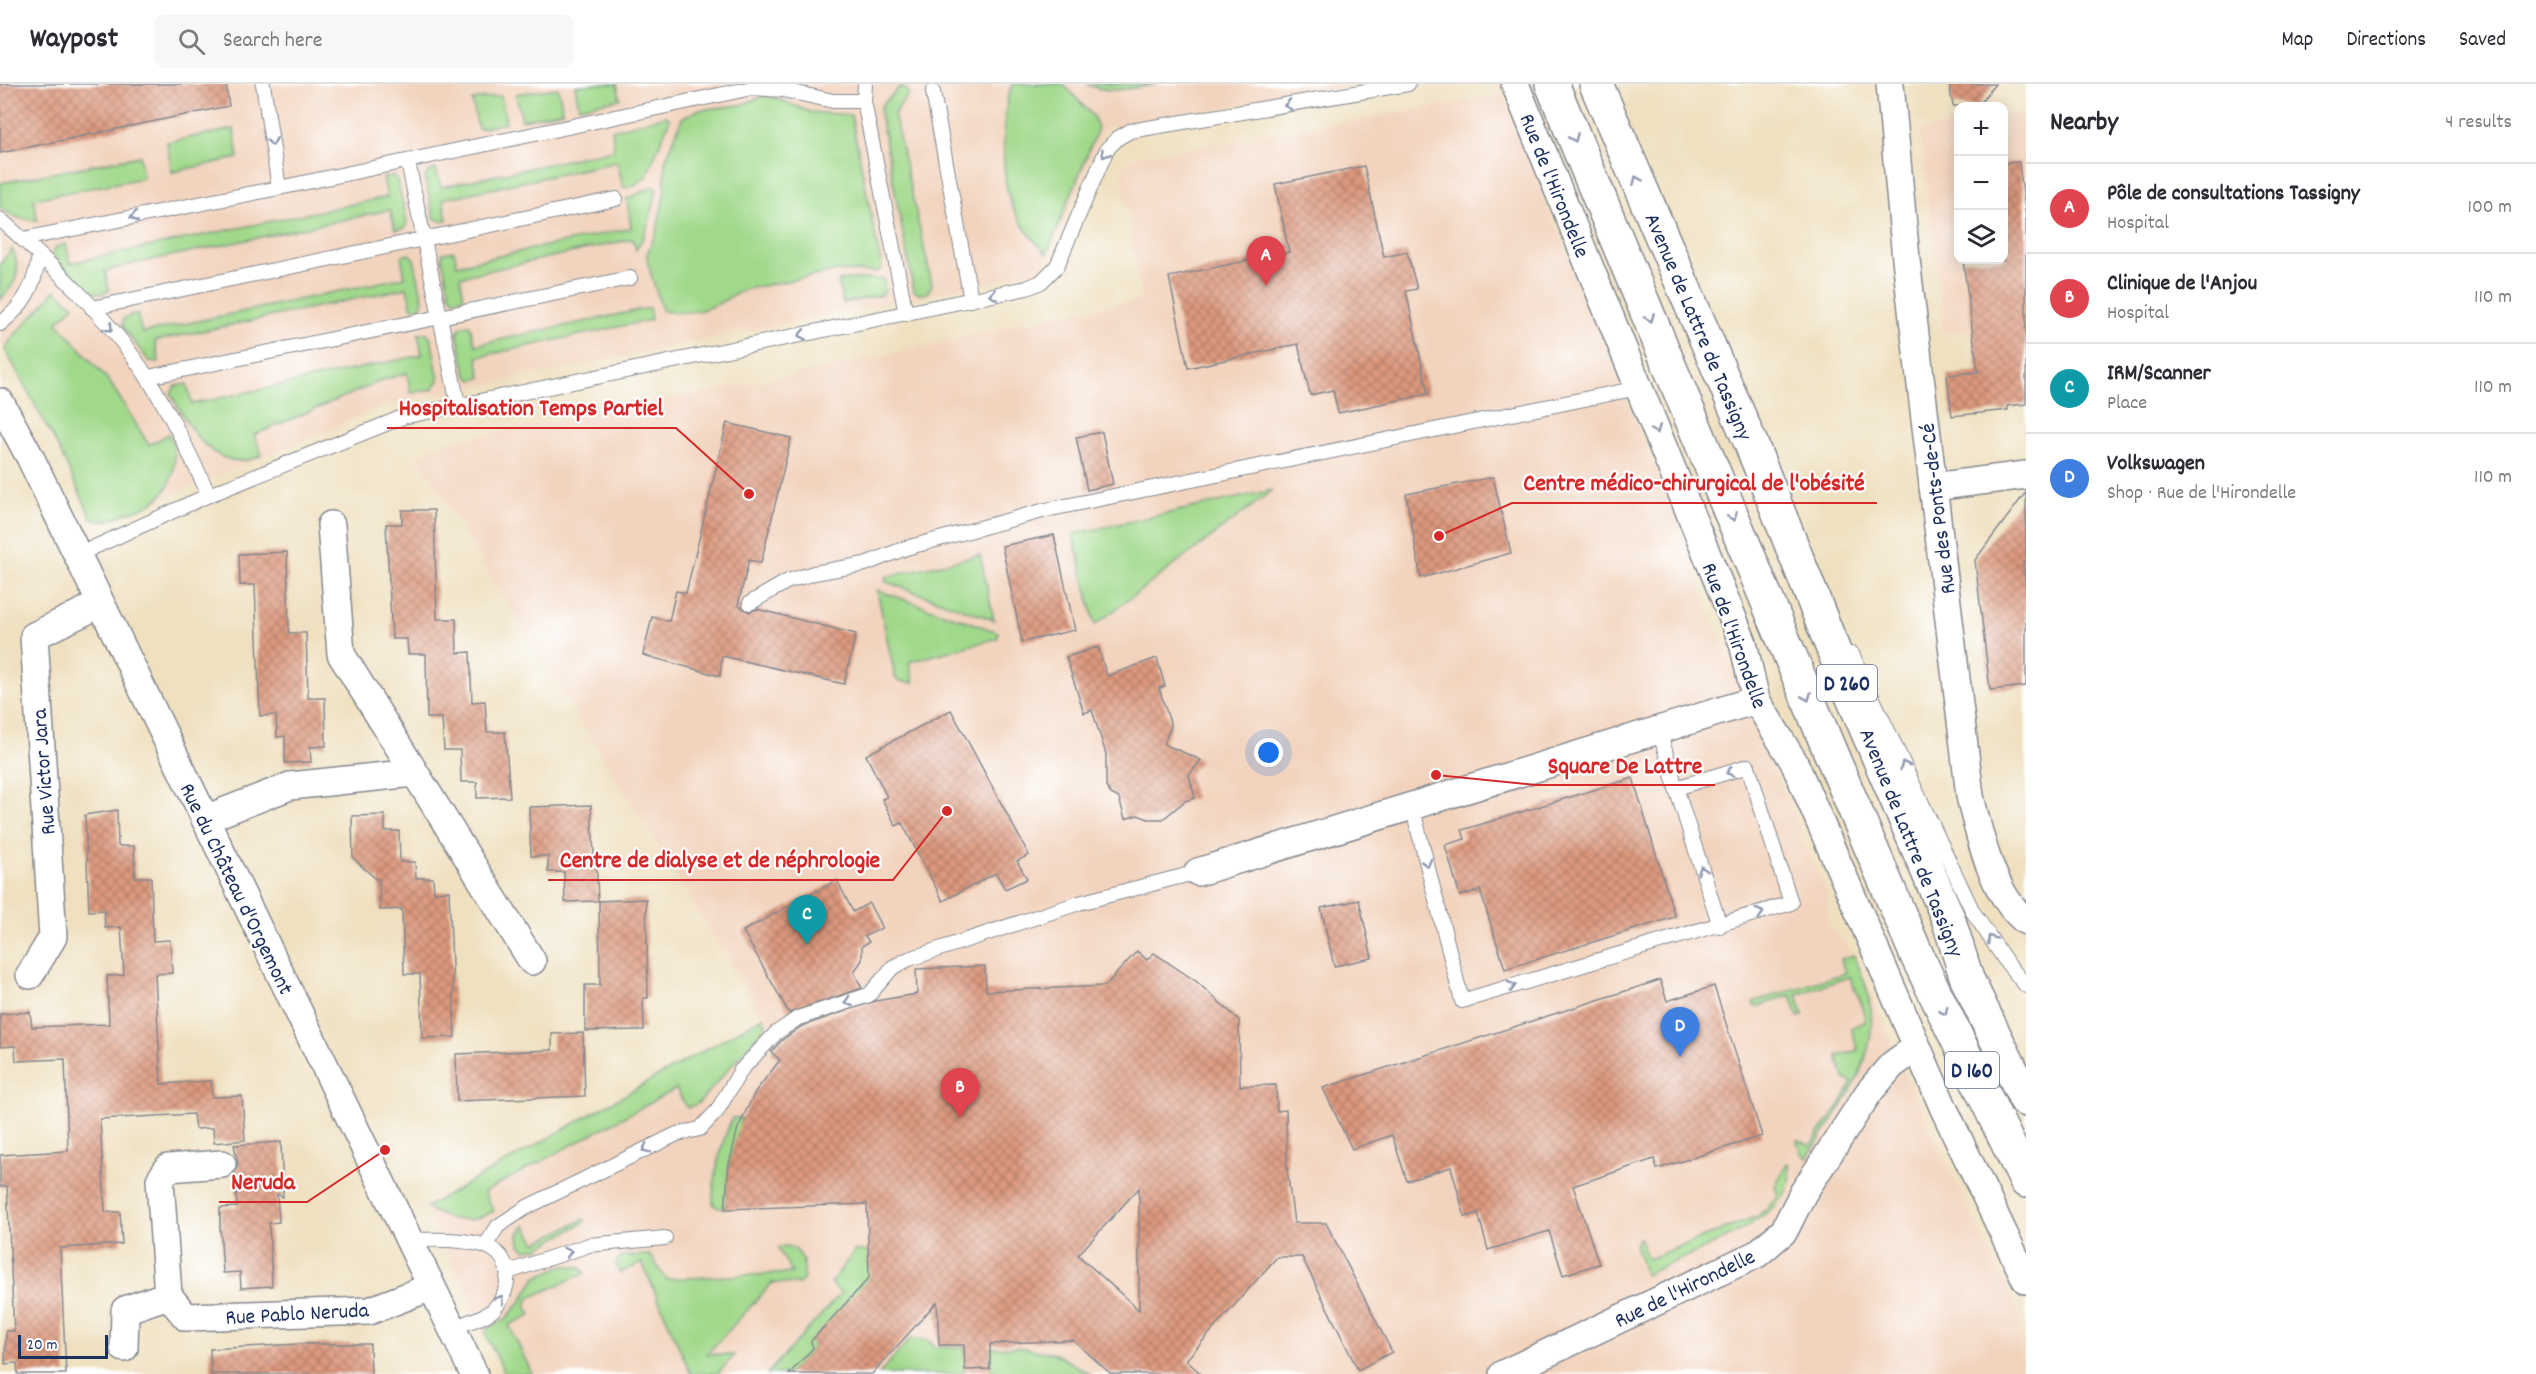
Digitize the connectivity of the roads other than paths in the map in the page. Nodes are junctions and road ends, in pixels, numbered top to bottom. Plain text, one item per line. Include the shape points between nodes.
1 (263, 84) edge
2 (865, 84) edge
3 (1408, 84) edge
4 (1515, 84) edge
5 (1552, 84) edge
6 (1596, 84) edge
7 (1890, 84) edge
8 (1378, 87) edge
9 (933, 92) dead end
10 (864, 101) junction
11 (408, 162) junction
12 (279, 188) junction
13 (616, 199) dead end
14 (0, 219) edge
15 (424, 238) junction
16 (23, 239) junction
17 (39, 256) junction
18 (630, 278) dead end
19 (971, 300) junction
20 (92, 308) junction
21 (906, 314) junction
22 (440, 317) junction
23 (0, 324) edge
24 (148, 377) junction
25 (1638, 388) junction
26 (0, 402) edge
27 (458, 404) junction
28 (1752, 446) junction
29 (2026, 475) edge
30 (1934, 487) junction
31 (209, 495) junction
32 (331, 525) dead end
33 (77, 555) junction
34 (750, 603) dead end
35 (100, 604) junction
36 (1756, 700) junction
37 (1659, 730) junction
38 (414, 773) junction
39 (1676, 788) junction
40 (1412, 806) junction
41 (205, 819) junction
42 (1198, 872) joint
43 (1948, 918) junction
44 (2026, 921) edge
45 (1720, 926) junction
46 (1918, 958) joint
47 (532, 961) dead end
48 (30, 975) dead end
49 (2026, 986) edge
50 (1917, 1047) junction
51 (2026, 1062) edge
52 (2026, 1100) edge
53 (222, 1164) dead end
54 (2026, 1181) edge
55 (664, 1238) dead end
56 (409, 1240) junction
57 (485, 1246) junction
58 (508, 1272) junction
59 (2026, 1280) edge
60 (431, 1287) junction
61 (168, 1295) junction
62 (452, 1328) junction
63 (124, 1348) dead end
64 (474, 1374) edge
65 (1503, 1374) edge

1 -> 12 lane
2 - 10 lane
3 - 8 lane
4 - 25 street, Rue de l'Hirondelle
5 -> 46 main road, Avenue de Lattre de Tassigny / D 260
28 -> 6 main road, Avenue de Lattre de Tassigny / D 260
7 - 30 street, Rue des Ponts-de-Cé via 1906,259
8 -> 19 lane via 1130,131 1107,149 1062,257 1050,275 1028,288
9 - 19 lane
10 - 11 lane via 833,101 752,88
10 - 21 lane
11 - 12 lane
11 - 15 lane
12 -> 16 lane
13 - 15 lane
14 - 16 lane
15 - 20 lane
15 - 22 lane
16 - 17 lane
17 - 20 lane
17 - 23 lane via 27,294
18 - 22 lane
19 - 21 lane
20 -> 24 lane
21 -> 27 lane
22 - 24 lane
22 - 27 lane
24 - 31 lane
25 - 34 lane via 1046,510 906,548 865,564 788,581
25 -> 36 street, Rue de l'Hirondelle via 1743,643
26 - 33 street, Rue du Château d'Orgemont
27 - 31 lane via 403,417
28 - 43 main road, Avenue de Lattre de Tassigny / D 260 via 1847,684
49 -> 28 lane via 1973,912
29 - 30 street
30 - 44 street, Rue des Ponts-de-Cé via 1970,796 1981,845 1994,877
31 - 33 lane
32 - 38 street via 341,654
33 - 35 street, Rue du Château d'Orgemont
35 - 41 street, Rue du Château d'Orgemont
35 - 48 street, Rue Victor Jara via 34,636 52,937
36 - 37 street
36 - 50 street, Rue de l'Hirondelle via 1794,762
37 - 39 lane
37 - 40 street
38 - 41 street via 290,786
38 - 47 street
45 -> 39 lane
45 -> 39 lane via 1791,903 1748,766
40 - 42 street
40 -> 45 lane via 1462,1001
41 - 56 street, Rue du Château d'Orgemont
42 -> 57 lane via 1010,924 893,967 869,994 798,1018 776,1033 741,1070 717,1111 700,1129 677,1134 527,1207 498,1226
43 - 51 main road, D 260 via 1983,973
43 - 52 main road, Avenue de Lattre de Tassigny / D 260 via 1967,979
46 -> 54 main road, D 160
50 - 59 street, Rue de l'Hirondelle
50 - 65 street, Rue de l'Hirondelle via 1892,1065 1869,1092 1803,1193 1784,1231 1766,1247
53 - 61 street via 168,1168 160,1180
58 -> 55 lane via 589,1245
56 - 57 lane via 453,1239
56 - 60 street, Rue du Château d'Orgemont
57 - 58 lane via 500,1253
62 -> 58 lane via 493,1310 508,1287
60 - 61 street, Rue Pablo Neruda via 369,1311 232,1316 186,1317
60 - 62 street, Rue du Château d'Orgemont
61 - 63 street via 125,1310
62 - 64 street, Rue du Château d'Orgemont

